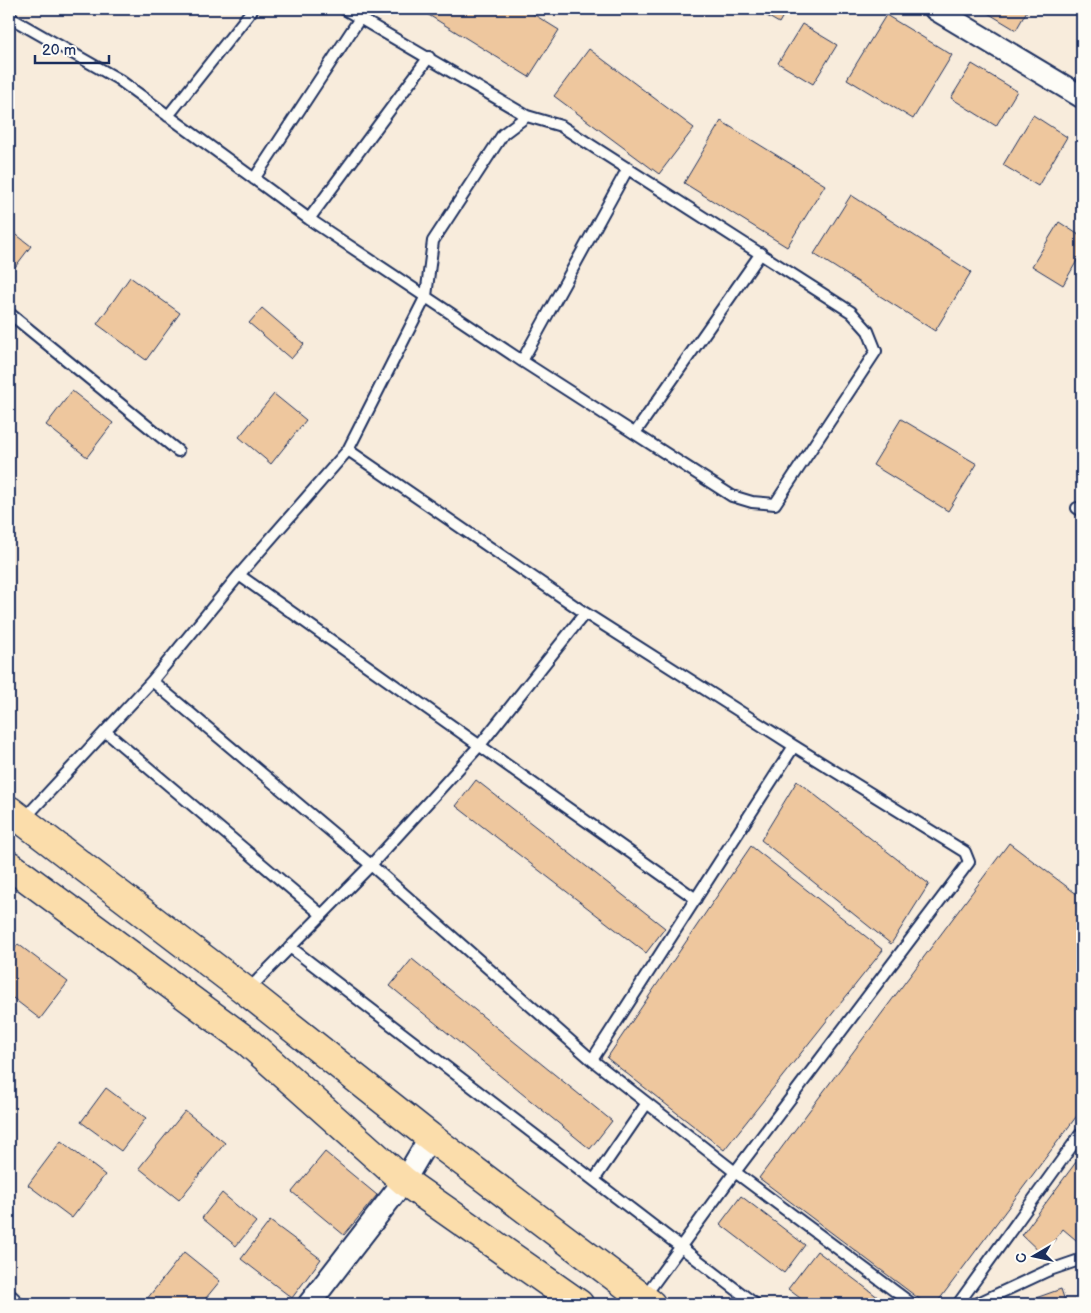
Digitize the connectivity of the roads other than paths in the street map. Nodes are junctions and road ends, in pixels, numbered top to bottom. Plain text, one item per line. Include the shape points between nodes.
1 (253, 9) edge
2 (344, 9) edge
3 (935, 9) edge
4 (9, 17) edge
5 (360, 18) junction
6 (429, 57) junction
7 (1082, 97) edge
8 (168, 116) junction
9 (527, 116) junction
10 (628, 168) junction
11 (254, 178) junction
12 (309, 219) junction
13 (761, 253) junction
14 (426, 296) junction
15 (9, 313) edge
16 (522, 361) junction
17 (635, 433) junction
18 (348, 450) junction
19 (178, 451) dead end
20 (239, 575) junction
21 (585, 613) junction
22 (152, 681) junction
23 (106, 732) junction
24 (480, 744) junction
25 (794, 746) junction
26 (16, 815) edge
27 (9, 865) edge
28 (371, 865) junction
29 (696, 899) junction
30 (322, 915) junction
31 (290, 947) junction
32 (246, 992) junction
33 (592, 1060) junction
34 (647, 1103) junction
35 (1082, 1132) edge
36 (430, 1137) junction
37 (735, 1172) junction
38 (594, 1180) junction
39 (404, 1181) junction
40 (682, 1247) junction
41 (1082, 1259) edge
42 (9, 1301) edge
43 (648, 1301) edge
44 (12, 1304) edge
45 (309, 1304) edge
46 (579, 1304) edge
47 (755, 1304) edge
48 (912, 1304) edge
49 (958, 1304) edge
50 (976, 1304) edge

1 - 8 lane
2 - 5 lane
3 - 7 street
4 - 8 lane via 118,79
5 - 6 lane
5 - 11 lane
6 - 9 lane
6 - 12 lane
8 - 11 lane
9 - 10 lane via 561,126
9 - 14 lane via 503,134 433,240
10 - 13 lane
10 - 16 lane
11 - 12 lane
12 - 14 lane
13 - 17 lane
13 - 17 lane via 851,312 868,331 876,351 776,504 732,496
14 - 16 lane
14 - 18 lane
15 - 19 lane
16 - 17 lane
18 - 20 lane
18 - 21 lane
20 - 22 lane
20 - 24 lane
21 - 24 lane
21 - 25 lane
22 - 23 lane
22 - 28 lane
23 - 26 lane
23 - 30 lane
24 - 28 lane
24 - 29 lane
25 - 29 lane
25 - 37 lane via 965,852 969,862
26 - 32 main road
27 - 39 main road via 248,1042
28 - 30 lane
28 - 33 lane
29 - 33 lane
30 - 31 lane
31 - 32 lane
31 - 38 lane
32 - 36 main road
33 - 34 lane
34 - 37 lane
34 - 38 lane
35 - 49 lane
36 - 39 street
36 - 43 main road
37 - 40 lane
37 - 48 lane
38 - 40 lane
39 - 45 street
39 - 46 main road
40 - 43 lane
40 - 47 lane
41 - 50 lane via 1047,1271
42 - 44 street

